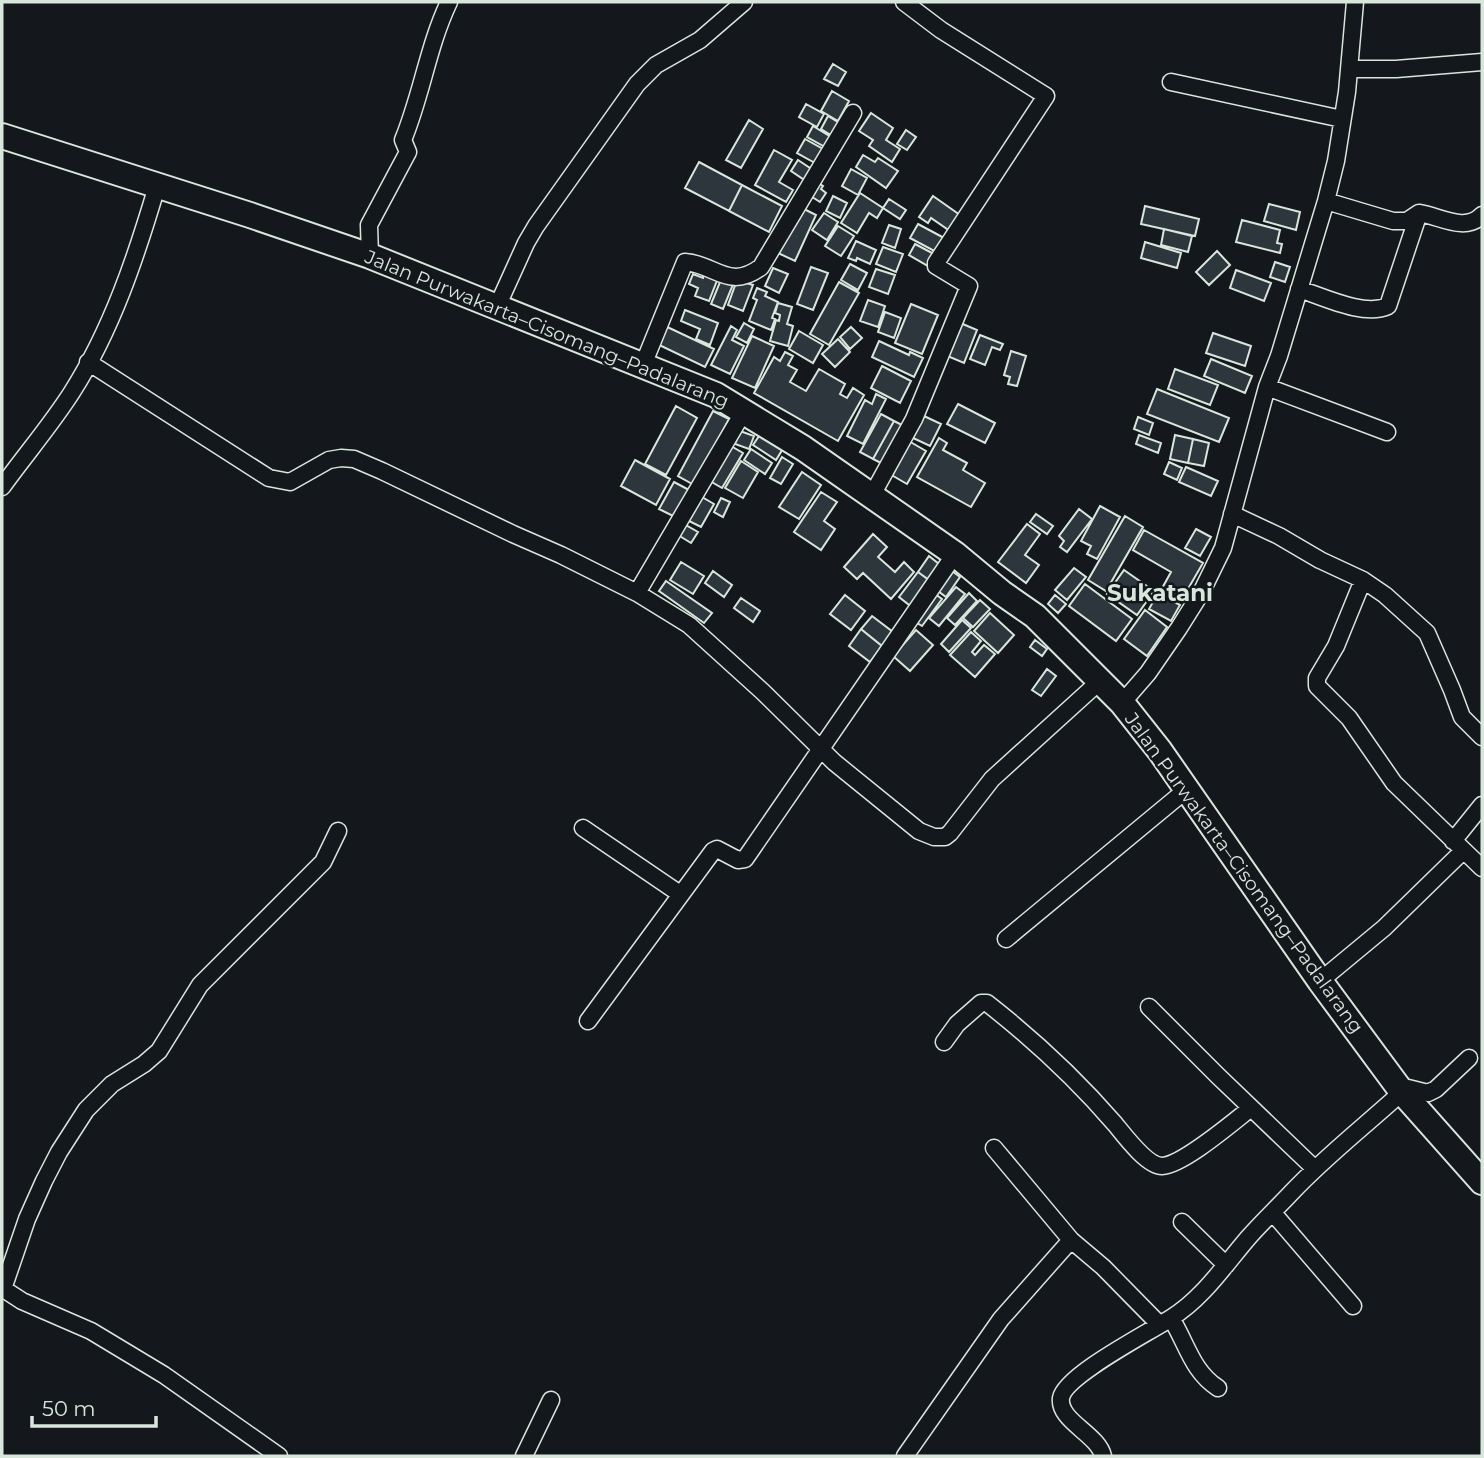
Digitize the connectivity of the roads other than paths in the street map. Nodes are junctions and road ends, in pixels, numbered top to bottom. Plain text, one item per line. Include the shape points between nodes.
1 (449, 2) edge
2 (744, 2) edge
3 (904, 2) edge
4 (1355, 2) edge
5 (1482, 62) edge
6 (1349, 69) junction
7 (1171, 82) dead end
8 (852, 113) dead end
9 (1342, 120) junction
10 (2, 136) edge
11 (157, 186) junction
12 (1326, 201) junction
13 (1419, 213) junction
14 (1482, 215) edge
15 (370, 257) junction
16 (1299, 289) junction
17 (497, 307) junction
18 (88, 362) junction
19 (643, 365) junction
20 (1267, 387) junction
21 (744, 411) junction
22 (1387, 432) dead end
23 (2, 487) edge
24 (871, 497) junction
25 (1232, 514) junction
26 (955, 554) junction
27 (1363, 580) junction
28 (637, 593) junction
29 (1100, 681) junction
30 (1122, 703) junction
31 (1482, 737) edge
32 (820, 749) junction
33 (1186, 790) junction
34 (1482, 806) edge
35 (583, 828) dead end
36 (338, 831) dead end
37 (1458, 846) junction
38 (1482, 868) edge
39 (680, 894) junction
40 (1006, 939) dead end
41 (1320, 981) junction
42 (1149, 1007) dead end
43 (587, 1021) dead end
44 (944, 1042) dead end
45 (1469, 1058) dead end
46 (1402, 1092) junction
47 (1251, 1108) junction
48 (994, 1148) dead end
49 (1315, 1169) junction
50 (1482, 1182) edge
51 (1273, 1213) junction
52 (1182, 1222) dead end
53 (1071, 1240) junction
54 (1226, 1265) junction
55 (2, 1289) edge
56 (1353, 1306) dead end
57 (1165, 1321) junction
58 (1217, 1388) dead end
59 (551, 1400) dead end
60 (279, 1456) edge
61 (524, 1456) edge
62 (905, 1456) edge
63 (1103, 1456) edge

1 - 15 street via 431,44 403,139 408,152 369,225
2 - 17 street via 700,40 656,65 636,84 536,226
3 - 24 street via 1046,96 936,263 969,286 914,419
4 - 6 street
5 - 6 street
6 - 9 street
7 - 9 street
8 - 19 street via 761,267 743,278 685,262
9 - 12 street
10 - 11 highway, Jalan Purwakarta–Cisomang–Padalarang
11 - 15 highway, Jalan Purwakarta–Cisomang–Padalarang
11 - 18 street via 128,279
12 - 13 street via 1393,220 1407,221
12 - 16 street
13 - 14 street via 1462,223
13 - 16 street via 1388,306 1361,309
15 - 17 highway, Jalan Purwakarta–Cisomang–Padalarang
16 - 20 street
17 - 19 highway, Jalan Purwakarta–Cisomang–Padalarang
18 - 23 street via 71,393
18 - 28 street via 269,478 290,482 330,460 354,460
19 - 21 highway, Jalan Purwakarta–Cisomang–Padalarang
20 - 22 street
20 - 25 street
21 - 24 highway, Jalan Purwakarta–Cisomang–Padalarang
21 - 28 street
24 - 26 highway, Jalan Purwakarta–Cisomang–Padalarang
25 - 27 street
25 - 30 street via 1223,548 1201,593
26 - 29 highway, Jalan Purwakarta–Cisomang–Padalarang via 1035,616
26 - 32 street
27 - 31 street via 1427,633 1462,718
27 - 37 street via 1317,686 1349,718 1394,783
28 - 32 street via 689,625
29 - 30 highway, Jalan Purwakarta–Cisomang–Padalarang
29 - 32 street via 992,779 945,837 919,831
30 - 33 highway, Jalan Purwakarta–Cisomang–Padalarang
32 - 39 street via 745,859 715,850
33 - 40 street
33 - 41 highway, Jalan Purwakarta–Cisomang–Padalarang
34 - 37 street
35 - 39 street
36 - 55 street via 323,862 200,985 159,1051 112,1084 86,1110 44,1181
37 - 38 street
37 - 41 street via 1384,928
39 - 43 street
41 - 46 highway, Jalan Purwakarta–Cisomang–Padalarang
42 - 47 street
44 - 47 street via 957,1024 987,1003 1093,1099 1157,1165 1171,1164 1191,1153
45 - 46 street via 1429,1093 1408,1088
46 - 49 street
46 - 50 highway, Jalan Purwakarta–Cisomang–Padalarang
47 - 49 street
48 - 53 street
49 - 51 street
51 - 54 street
51 - 56 street
52 - 54 street
53 - 57 street
53 - 62 street via 1001,1319
54 - 57 street via 1193,1301
55 - 60 street via 91,1331 153,1367
57 - 58 street via 1204,1379
57 - 63 street via 1074,1380 1063,1393 1065,1413 1096,1441
59 - 61 street

